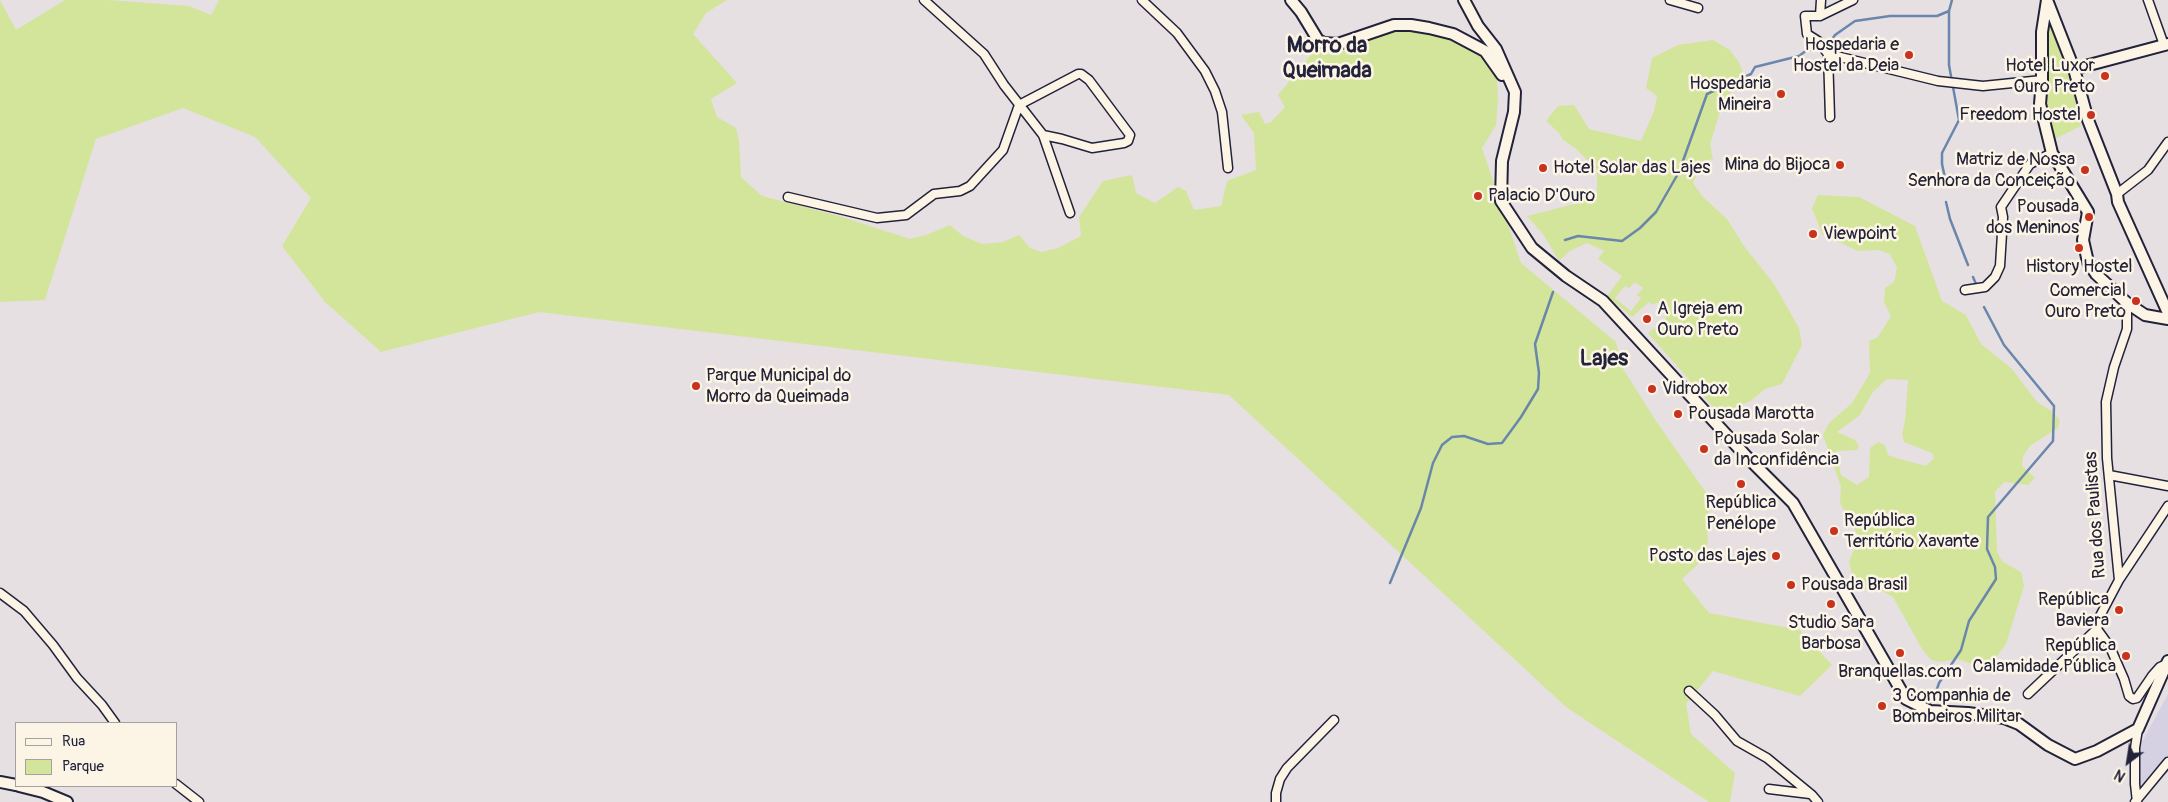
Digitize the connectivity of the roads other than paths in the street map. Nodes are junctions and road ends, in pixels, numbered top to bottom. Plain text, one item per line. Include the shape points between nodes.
1 (924, 0) edge
2 (1142, 0) edge
3 (1291, 0) edge
4 (1464, 0) edge
5 (1670, 0) edge
6 (1821, 0) edge
7 (1854, 0) edge
8 (2047, 0) edge
9 (2148, 0) edge
10 (1698, 8) dead end
11 (1820, 16) junction
12 (2166, 44) edge
13 (1828, 54) junction
14 (2074, 69) junction
15 (2042, 80) junction
16 (1515, 92) junction
17 (1019, 105) junction
18 (1830, 117) dead end
19 (1043, 136) junction
20 (2168, 142) edge
21 (2052, 153) junction
22 (1228, 168) dead end
23 (2117, 194) junction
24 (788, 197) dead end
25 (1070, 213) dead end
26 (1965, 290) dead end
27 (2127, 303) junction
28 (2168, 313) edge
29 (2168, 319) edge
30 (2109, 475) junction
31 (2168, 486) edge
32 (2168, 506) edge
33 (2119, 580) junction
34 (0, 593) edge
35 (2096, 629) junction
36 (2167, 663) edge
37 (1690, 691) dead end
38 (2028, 694) dead end
39 (1334, 720) dead end
40 (114, 722) edge
41 (2138, 729) junction
42 (2168, 762) edge
43 (0, 782) edge
44 (15, 784) edge
45 (178, 786) edge
46 (25, 787) edge
47 (1769, 788) dead end
48 (1812, 795) junction
49 (67, 802) edge
50 (199, 802) edge
51 (1276, 802) edge
52 (1818, 802) edge
53 (2137, 802) edge

1 - 17 street via 984,54
2 - 22 street via 1177,33 1212,85 1222,112
3 - 16 main road via 1318,40 1324,43 1338,44 1394,25 1411,25 1453,34 1485,51
4 - 16 main road via 1496,49
5 - 10 street
6 - 11 street
7 - 11 street
8 - 14 main road
8 - 15 main road via 2042,32
9 - 12 street
11 - 13 street via 1805,16 1807,34
12 - 14 main road
13 - 15 street via 1938,81 1983,86
13 - 18 street
14 - 23 main road via 2090,126
15 - 21 main road via 2040,104
16 - 41 main road via 1514,112 1502,161 1501,201 1532,248 1603,301 1793,503 1906,699 1930,710 2004,718 2075,759 2098,751
17 - 19 street
17 - 19 street via 1066,79 1082,74 1130,138 1124,143 1092,148
17 - 24 street via 1003,150 970,186 960,191 934,194 906,215 877,218
19 - 25 street
20 - 23 street via 2148,170
21 - 26 street via 2030,164 2001,207 2000,266 1995,277 1985,287
21 - 27 main road via 2088,212 2083,240 2088,262
23 - 28 main road
27 - 29 main road via 2145,315
27 - 30 street, Rua dos Paulistas via 2127,329 2106,402
30 - 31 street
30 - 33 street, Rua dos Paulistas
32 - 33 street
33 - 35 street, Rua dos Paulistas
34 - 40 street via 24,611
35 - 36 street via 2110,647 2133,699
35 - 38 street, Rua dos Paulistas
36 - 41 main road
37 - 48 street via 1737,741 1767,758
39 - 51 street via 1287,768 1280,778
41 - 53 street via 2135,748
42 - 53 street
43 - 44 main road
45 - 50 street
46 - 49 main road
47 - 48 street
48 - 52 street

